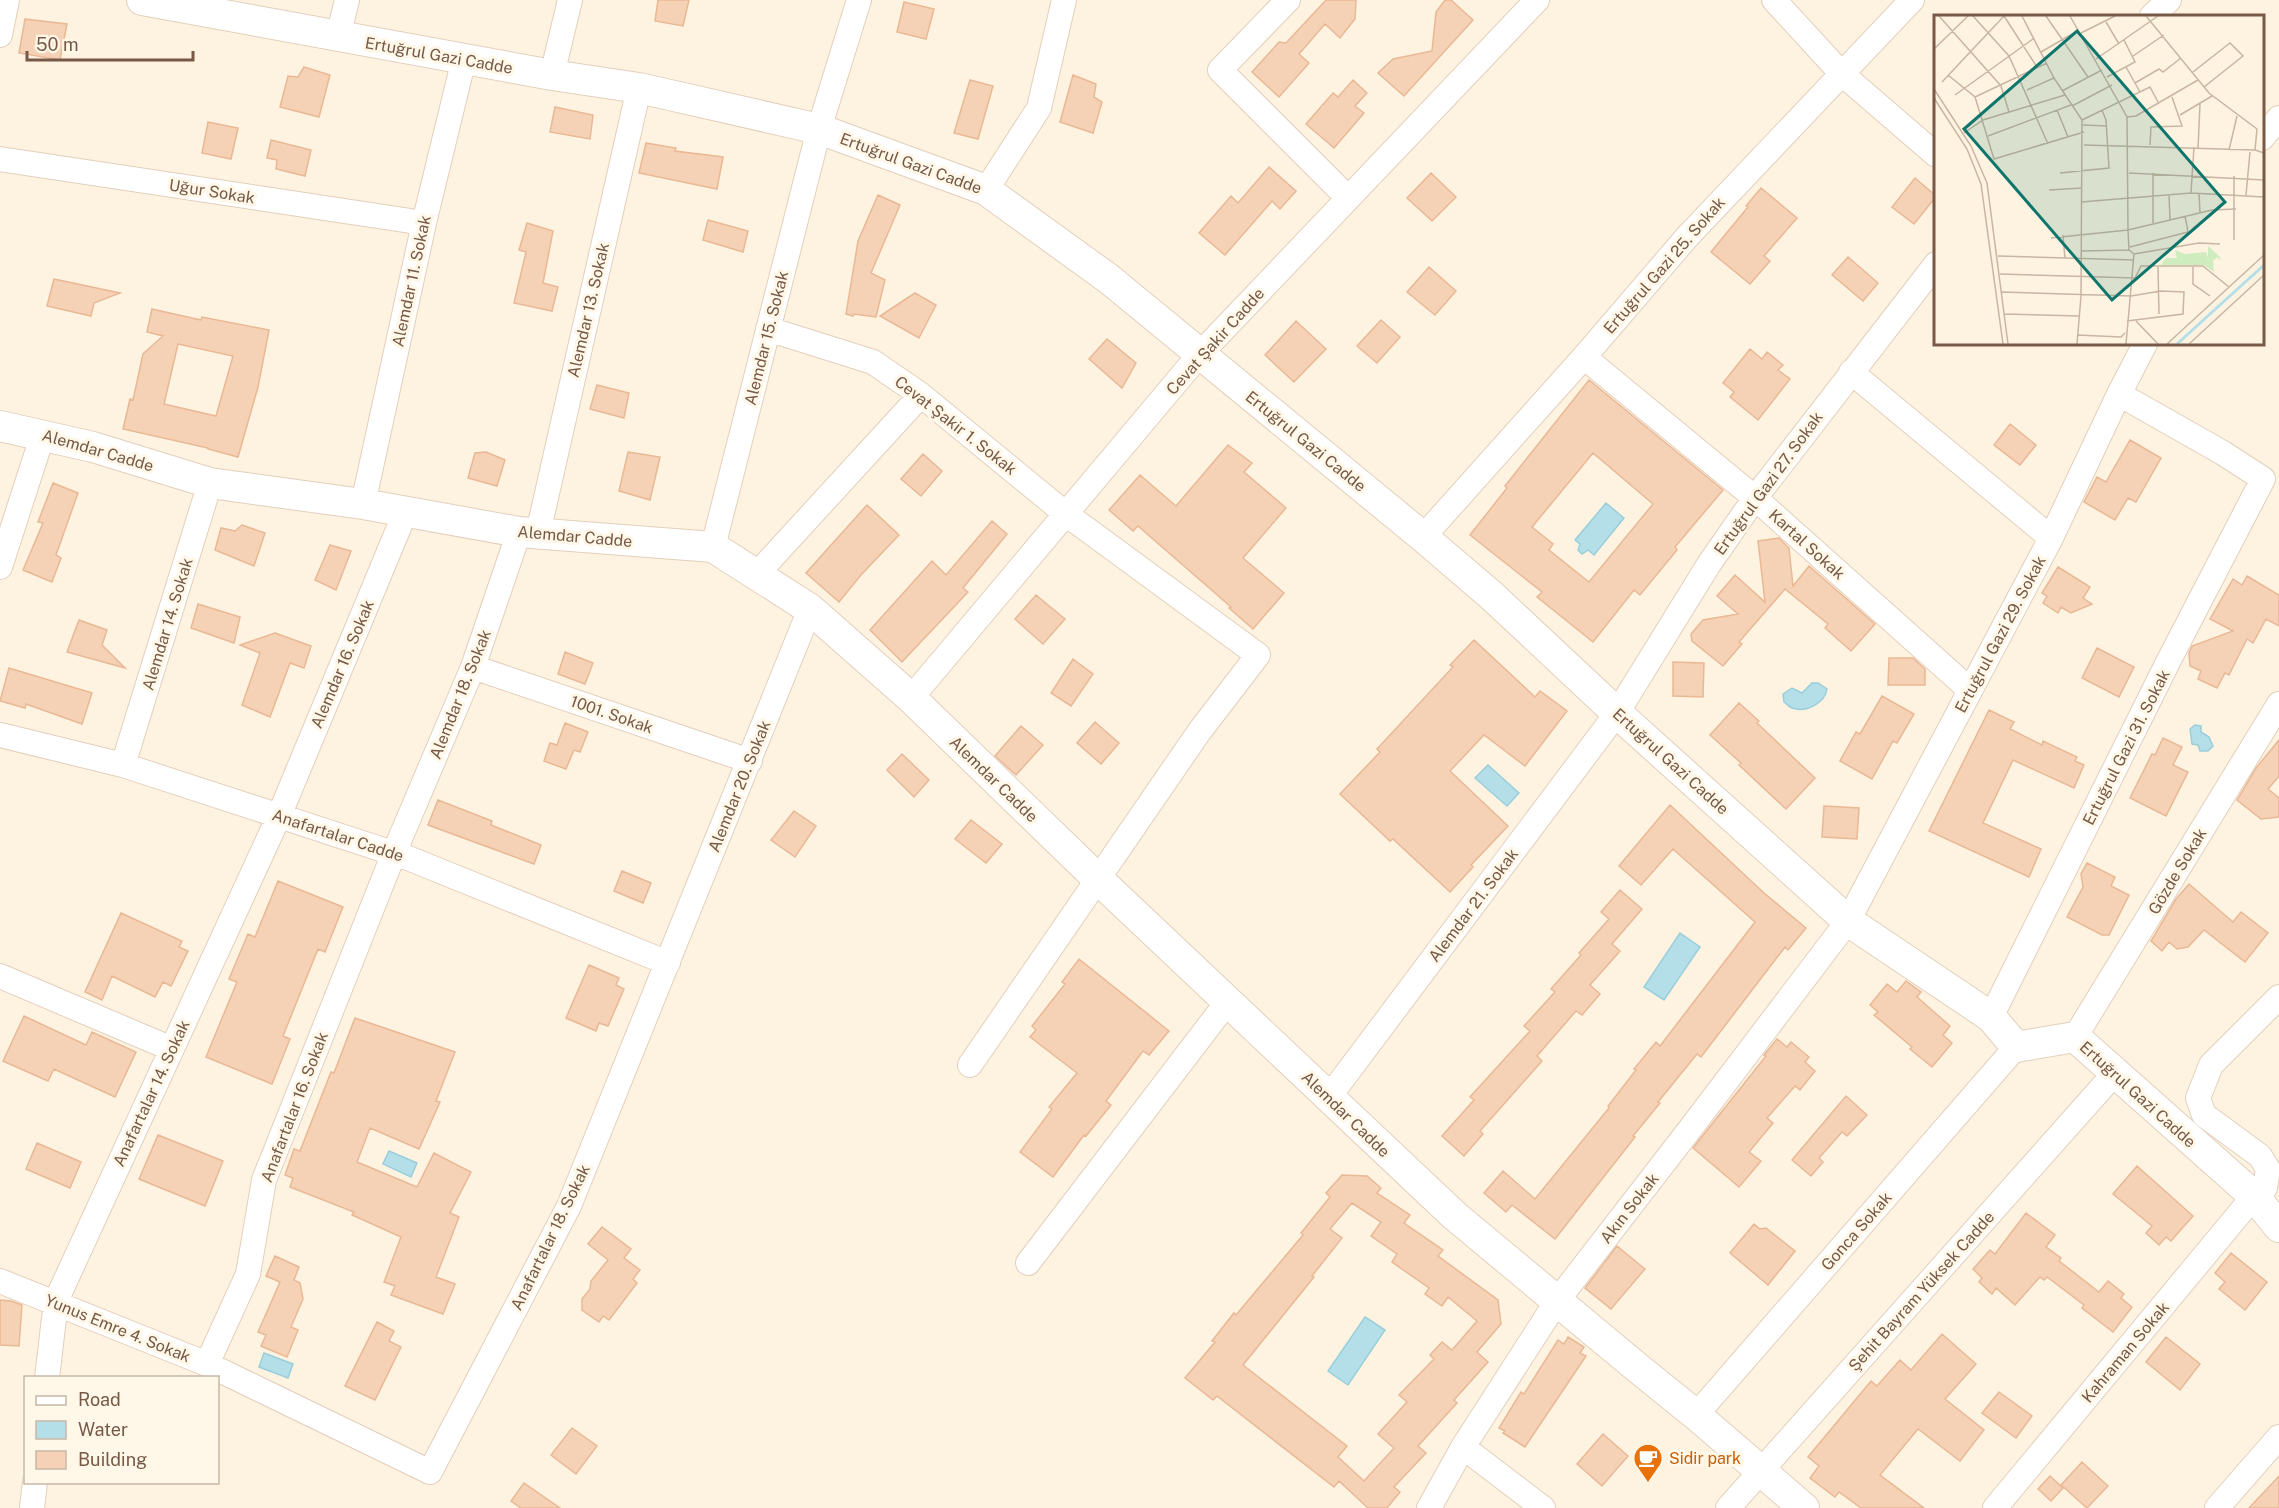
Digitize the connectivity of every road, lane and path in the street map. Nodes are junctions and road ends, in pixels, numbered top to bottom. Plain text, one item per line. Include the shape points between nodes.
1 (7, 0) edge
2 (142, 0) edge
3 (347, 0) edge
4 (570, 0) edge
5 (859, 0) edge
6 (1064, 0) edge
7 (1288, 0) edge
8 (1537, 0) edge
9 (1774, 0) edge
10 (1912, 0) edge
11 (2169, 0) edge
12 (2153, 15) edge
13 (0, 35) edge
14 (338, 38) junction
15 (464, 59) junction
16 (1841, 73) junction
17 (552, 75) junction
18 (639, 87) junction
19 (2279, 118) edge
20 (819, 129) junction
21 (2264, 136) edge
22 (1934, 154) edge
23 (0, 159) edge
24 (986, 190) junction
25 (1348, 198) junction
26 (424, 222) junction
27 (1934, 265) edge
28 (768, 329) junction
29 (2144, 345) edge
30 (1200, 354) junction
31 (1584, 357) junction
32 (1851, 372) junction
33 (2119, 394) junction
34 (921, 395) junction
35 (0, 426) edge
36 (43, 434) junction
37 (210, 483) junction
38 (1755, 498) junction
39 (363, 504) junction
40 (405, 513) junction
41 (1066, 514) junction
42 (5, 532) edge
43 (528, 533) junction
44 (1423, 537) junction
45 (2051, 538) junction
46 (713, 547) junction
47 (0, 567) edge
48 (756, 575) junction
49 (810, 609) junction
50 (473, 667) junction
51 (1970, 690) junction
52 (911, 698) junction
53 (2279, 704) edge
54 (1617, 713) junction
55 (0, 735) edge
56 (750, 761) junction
57 (123, 765) junction
58 (279, 816) junction
59 (394, 853) junction
60 (1099, 880) junction
61 (1848, 921) junction
62 (668, 963) junction
63 (0, 976) edge
64 (2279, 997) edge
65 (1228, 1001) junction
66 (1991, 1017) junction
67 (2075, 1037) junction
68 (2016, 1047) junction
69 (172, 1049) junction
70 (970, 1065) dead end
71 (2114, 1074) junction
72 (1329, 1097) junction
73 (2254, 1196) junction
74 (2279, 1227) edge
75 (1028, 1263) dead end
76 (0, 1281) edge
77 (1557, 1301) junction
78 (56, 1302) junction
79 (207, 1364) junction
80 (47, 1376) edge
81 (1696, 1415) junction
82 (2279, 1437) edge
83 (1463, 1447) junction
84 (430, 1472) joint
85 (1761, 1472) junction
86 (34, 1484) edge
87 (32, 1508) edge
88 (1429, 1508) edge
89 (1542, 1508) edge
90 (1728, 1508) edge
91 (1804, 1508) edge
92 (1995, 1508) edge
93 (2217, 1508) edge

1 - 13 street
2 - 14 street, Ertuğrul Gazi Cadde
3 - 14 street
4 - 17 street
5 - 20 street, Alemdar 15. Sokak
6 - 24 street via 1039,108
7 - 25 street via 1220,70
8 - 25 street, Cevat Şakir Cadde
9 - 16 street
10 - 16 street, Ertuğrul Gazi 25. Sokak
11 - 12 street
14 - 15 street, Ertuğrul Gazi Cadde
15 - 17 street, Ertuğrul Gazi Cadde
15 - 26 street, Alemdar 11. Sokak
16 - 22 street
16 - 31 street, Ertuğrul Gazi 25. Sokak via 1687,237
17 - 18 street, Ertuğrul Gazi Cadde
18 - 20 street, Ertuğrul Gazi Cadde
18 - 43 street, Alemdar 13. Sokak
19 - 21 street
20 - 24 street, Ertuğrul Gazi Cadde
20 - 28 street, Alemdar 15. Sokak
23 - 26 street, Uğur Sokak
24 - 30 street, Ertuğrul Gazi Cadde via 1109,279
25 - 30 street, Cevat Şakir Cadde
26 - 39 street, Alemdar 11. Sokak
27 - 32 street, Ertuğrul Gazi 27. Sokak
28 - 34 street, Cevat Şakir 1. Sokak via 873,362
28 - 46 street, Alemdar 15. Sokak
29 - 33 street, Ertuğrul Gazi 29. Sokak
30 - 41 street, Cevat Şakir Cadde
30 - 44 street, Ertuğrul Gazi Cadde
31 - 38 street, Kartal Sokak
31 - 44 street, Ertuğrul Gazi 25. Sokak
32 - 38 street, Ertuğrul Gazi 27. Sokak
32 - 45 street
33 - 45 street, Ertuğrul Gazi 29. Sokak
33 - 66 street, Ertuğrul Gazi 31. Sokak via 2263,479
34 - 41 street, Cevat Şakir 1. Sokak
34 - 48 street
35 - 36 street, Alemdar Cadde
36 - 37 street, Alemdar Cadde
36 - 42 street
37 - 39 street, Alemdar Cadde
37 - 57 street, Alemdar 14. Sokak
38 - 51 street, Kartal Sokak
38 - 54 street, Ertuğrul Gazi 27. Sokak via 1709,564
39 - 40 street, Alemdar Cadde
40 - 43 street, Alemdar Cadde
40 - 58 street, Alemdar 16. Sokak
41 - 52 street, Cevat Şakir Cadde
41 - 60 street, Cevat Şakir 1. Sokak via 1258,655 1199,732
42 - 47 street
43 - 46 street, Alemdar Cadde
43 - 50 street, Alemdar 18. Sokak
44 - 54 street, Ertuğrul Gazi Cadde
45 - 51 street, Ertuğrul Gazi 29. Sokak
46 - 48 street, Alemdar Cadde
48 - 49 street, Alemdar Cadde
49 - 52 street, Alemdar Cadde
49 - 56 street, Alemdar 20. Sokak
50 - 56 street, 1001. Sokak
50 - 59 street, Alemdar 18. Sokak
51 - 61 street, Ertuğrul Gazi 29. Sokak
52 - 60 street, Alemdar Cadde
53 - 67 street, Gözde Sokak
54 - 61 street, Ertuğrul Gazi Cadde
54 - 72 street, Alemdar 21. Sokak
55 - 57 street, Anafartalar Cadde
56 - 62 street, Alemdar 20. Sokak
57 - 58 street, Anafartalar Cadde
58 - 59 street, Anafartalar Cadde
58 - 69 street, Anafartalar 14. Sokak
59 - 62 street, Anafartalar Cadde
59 - 79 street, Anafartalar 16. Sokak via 264,1180 248,1274
60 - 65 street, Alemdar Cadde
60 - 70 street
61 - 66 street, Ertuğrul Gazi Cadde
61 - 77 street, Akın Sokak
62 - 84 street, Anafartalar 18. Sokak via 569,1206
63 - 69 street
64 - 73 street, Kahraman Sokak via 2211,1065 2198,1098 2204,1114 2260,1156 2268,1169 2265,1188
65 - 72 street, Alemdar Cadde
65 - 75 street
66 - 68 street, Ertuğrul Gazi Cadde
67 - 68 street, Ertuğrul Gazi Cadde
67 - 71 street, Ertuğrul Gazi Cadde
68 - 81 street, Gonca Sokak
69 - 78 street, Anafartalar 14. Sokak
71 - 73 street, Ertuğrul Gazi Cadde
71 - 85 street, Şehit Bayram Yüksek Cadde
72 - 77 street, Alemdar Cadde via 1455,1216
73 - 74 street, Ertuğrul Gazi Cadde
73 - 92 street, Kahraman Sokak
76 - 78 street, Yunus Emre 4. Sokak
77 - 81 street, Alemdar Cadde
77 - 83 street, Akın Sokak
78 - 79 street, Yunus Emre 4. Sokak
78 - 80 street, Anafartalar 14. Sokak
79 - 84 street, Yunus Emre 4. Sokak
81 - 85 street, Alemdar Cadde
82 - 93 street
83 - 88 street, Akın Sokak
83 - 89 street
85 - 90 street, Şehit Bayram Yüksek Cadde
85 - 91 street, Alemdar Cadde
86 - 87 street

